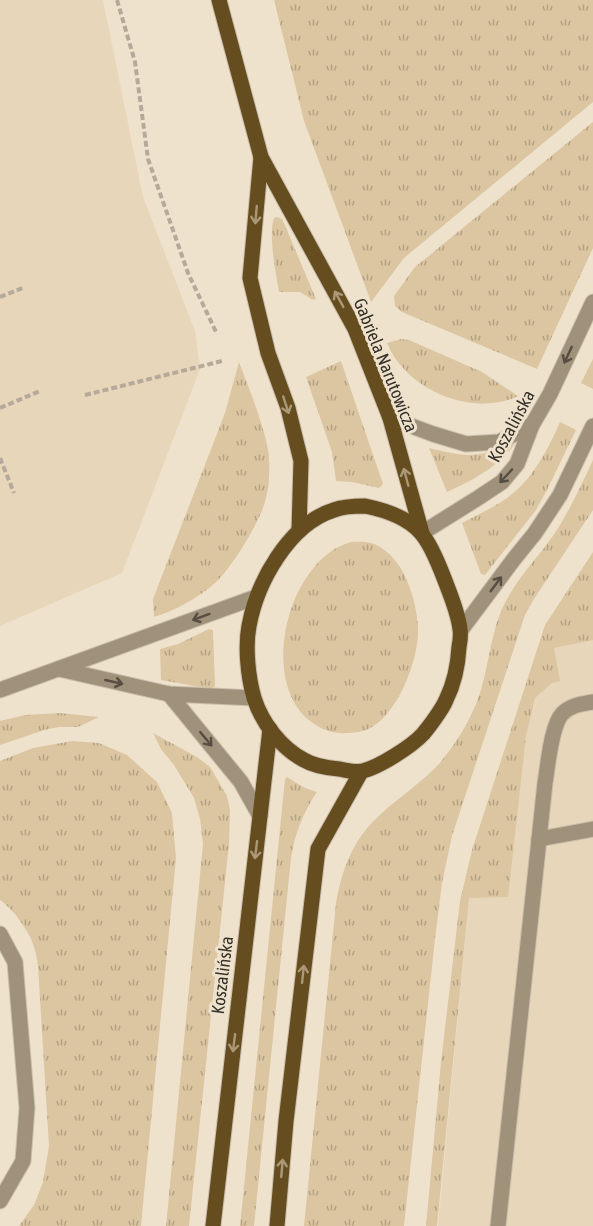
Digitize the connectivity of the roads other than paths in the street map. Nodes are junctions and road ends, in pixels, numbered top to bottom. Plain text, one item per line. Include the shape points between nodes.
1 (219, 0) edge
2 (261, 157) junction
3 (593, 302) edge
4 (390, 418) junction
5 (532, 425) junction
6 (593, 426) edge
7 (299, 531) junction
8 (422, 533) junction
9 (256, 597) junction
10 (461, 630) junction
11 (59, 669) junction
12 (0, 690) edge
13 (169, 694) junction
14 (254, 698) junction
15 (593, 702) edge
16 (270, 729) junction
17 (361, 772) junction
18 (260, 816) junction
19 (593, 829) edge
20 (539, 839) junction
21 (0, 934) edge
22 (0, 1201) edge
23 (213, 1226) edge
24 (277, 1226) edge
25 (498, 1226) edge

1 - 2 main road, Gabriela Narutowicza
4 -> 2 main road, Gabriela Narutowicza via 355,329
2 -> 7 main road, Gabriela Narutowicza via 250,278 301,461
3 -> 5 street, Koszalińska
4 - 5 street via 466,444 499,442
8 -> 4 main road, Gabriela Narutowicza
5 -> 8 street, Koszalińska via 517,464 502,482
10 -> 6 street via 560,495
7 - 8 main road via 332,510 365,506 386,510
7 - 9 main road via 276,559
8 - 10 main road via 438,561
9 -> 11 street
9 - 14 main road via 249,627 248,661
10 - 17 main road via 458,663 446,701 435,718 423,734 387,761
11 - 12 street
11 -> 13 street
13 - 14 street
13 -> 18 street via 241,782
14 - 16 main road
15 - 20 street via 572,707 562,714 555,727
16 - 17 main road via 305,761
16 - 18 main road, Koszalińska
24 -> 17 main road via 318,849
18 -> 23 main road, Koszalińska
19 - 20 street
20 - 25 street
21 - 22 street via 15,962 27,1108 23,1161

